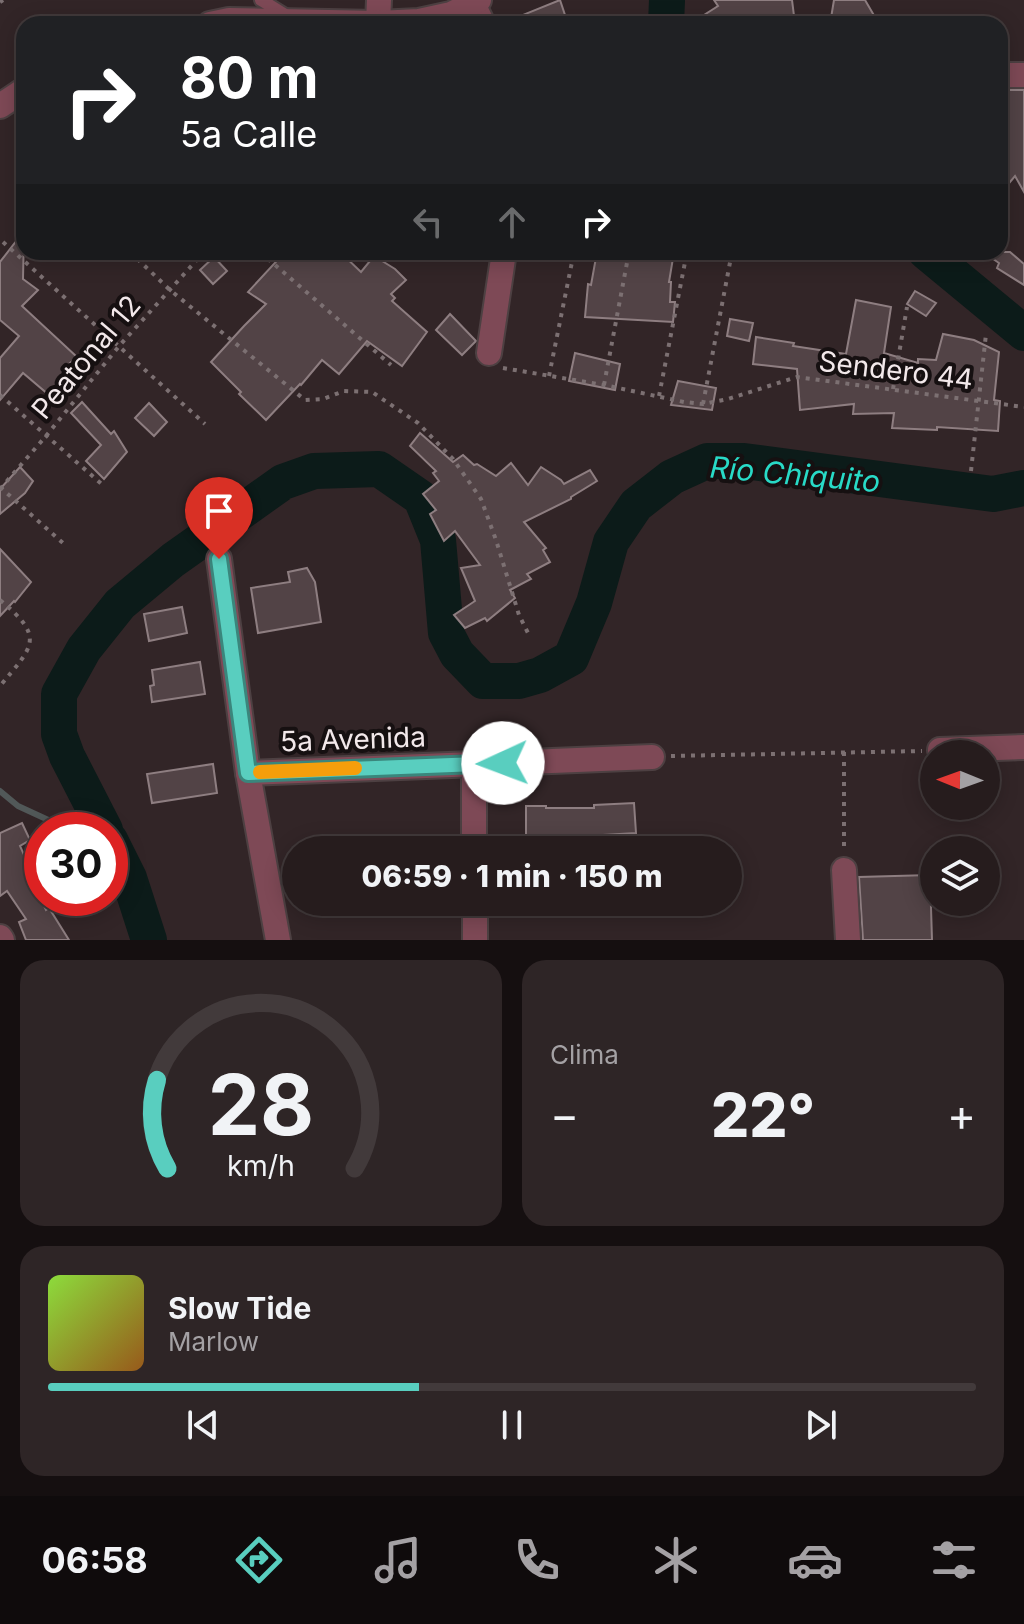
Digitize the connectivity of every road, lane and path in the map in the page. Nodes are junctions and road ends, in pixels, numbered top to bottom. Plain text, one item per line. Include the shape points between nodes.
1 (261, 0) edge
2 (478, 9) edge
3 (378, 11) edge
4 (287, 16) edge
5 (341, 16) edge
6 (398, 16) edge
7 (444, 16) edge
8 (3, 242) dead end
9 (16, 253) edge
10 (23, 260) edge
11 (138, 260) edge
12 (197, 260) edge
13 (269, 260) edge
14 (503, 260) edge
15 (572, 260) edge
16 (627, 260) edge
17 (685, 260) edge
18 (730, 260) edge
19 (170, 290) junction
20 (907, 307) dead end
21 (986, 334) dead end
22 (120, 345) junction
23 (489, 353) joint
24 (391, 365) dead end
25 (549, 376) junction
26 (604, 385) junction
27 (893, 389) junction
28 (0, 395) edge
29 (659, 396) junction
30 (979, 401) junction
31 (703, 404) junction
32 (1024, 407) edge
33 (205, 424) dead end
34 (46, 436) junction
35 (971, 471) dead end
36 (105, 487) dead end
37 (0, 488) edge
38 (64, 544) dead end
39 (219, 559) dead end
40 (0, 600) edge
41 (528, 633) dead end
42 (0, 686) edge
43 (1024, 747) edge
44 (1000, 748) edge
45 (920, 750) edge
46 (844, 752) junction
47 (652, 757) joint
48 (474, 764) junction
49 (248, 773) junction
50 (474, 836) edge
51 (844, 870) joint
52 (475, 916) edge
53 (278, 940) edge
54 (475, 940) edge
55 (848, 940) edge

1 - 4 lane
2 - 7 street
3 - 5 street
3 - 6 street
8 - 9 path
10 - 22 path
11 - 19 path
12 - 19 path, Peatonal 12
13 - 24 path
14 - 23 street
15 - 25 path
16 - 26 path
17 - 29 path
18 - 31 path
19 - 22 path, Peatonal 12
19 - 41 path via 305,400 344,391 372,392 418,423 481,499
20 - 27 path
21 - 30 path
22 - 33 path
22 - 34 path, Peatonal 12
23 - 25 path, Sendero 44 via 500,368
25 - 26 path, Sendero 44
26 - 29 path, Sendero 44
27 - 30 path, Sendero 44
27 - 31 path, Sendero 44 via 797,377
28 - 34 path
29 - 31 path, Sendero 44
30 - 32 path, Sendero 44
30 - 35 path
34 - 36 path
34 - 37 path, Peatonal 12
37 - 38 path
39 - 49 street
40 - 42 path via 22,619 31,643
43 - 44 street
45 - 46 path
46 - 47 path
46 - 51 path
47 - 48 street, 5a Avenida
48 - 49 street, 5a Avenida
48 - 50 street
49 - 53 street
51 - 55 street
52 - 54 street

